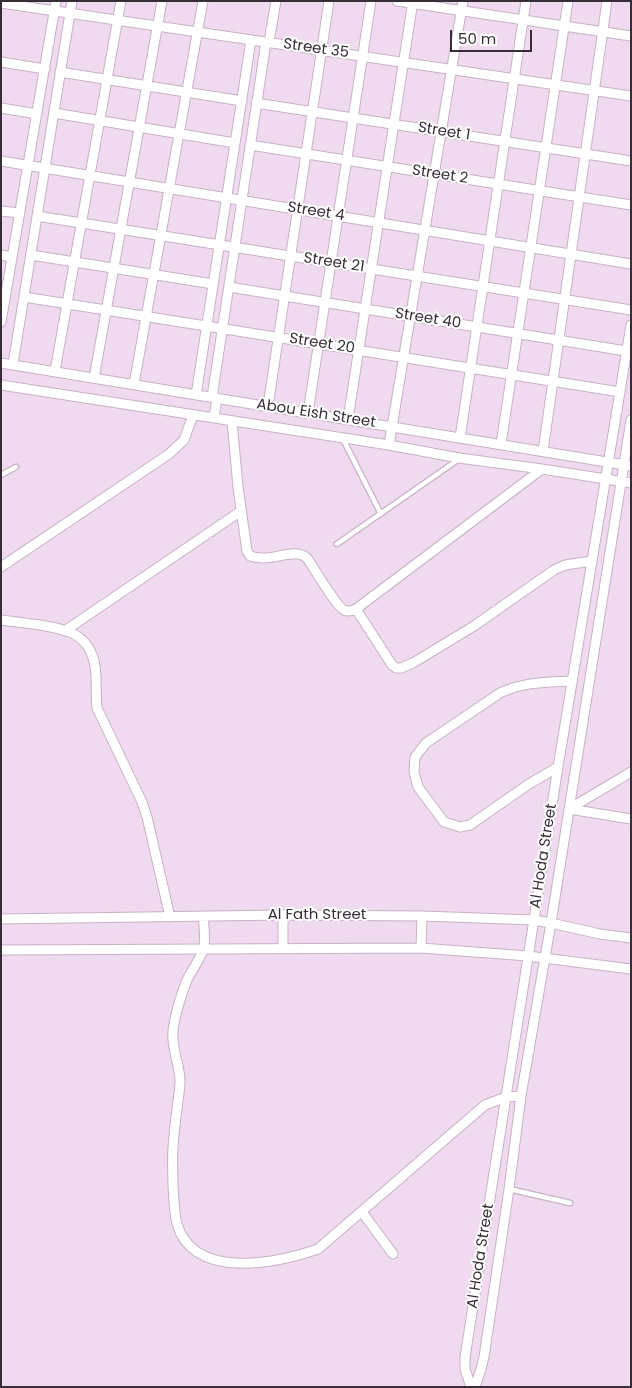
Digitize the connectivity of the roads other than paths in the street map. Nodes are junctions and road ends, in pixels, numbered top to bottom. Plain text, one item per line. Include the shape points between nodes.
1 (72, 1) edge
2 (121, 1) edge
3 (162, 1) edge
4 (203, 1) edge
5 (276, 1) edge
6 (329, 1) edge
7 (371, 1) edge
8 (396, 1) edge
9 (463, 1) edge
10 (526, 1) edge
11 (568, 1) edge
12 (607, 1) edge
13 (1, 2) edge
14 (412, 2) edge
15 (55, 6) edge
16 (461, 11) junction
17 (70, 12) junction
18 (117, 20) junction
19 (523, 20) junction
20 (157, 26) junction
21 (564, 26) junction
22 (197, 32) junction
23 (603, 32) junction
24 (631, 36) edge
25 (251, 40) junction
26 (267, 42) junction
27 (322, 50) junction
28 (362, 56) junction
29 (1, 62) edge
30 (403, 62) junction
31 (45, 69) junction
32 (452, 69) junction
33 (60, 72) junction
34 (514, 78) junction
35 (107, 80) junction
36 (555, 85) junction
37 (147, 86) junction
38 (595, 90) junction
39 (187, 92) junction
40 (631, 96) edge
41 (242, 100) junction
42 (256, 103) junction
43 (1, 108) edge
44 (312, 112) junction
45 (54, 113) junction
46 (37, 114) junction
47 (353, 118) junction
48 (99, 121) junction
49 (394, 124) junction
50 (139, 128) junction
51 (441, 132) junction
52 (179, 134) junction
53 (505, 142) junction
54 (235, 143) junction
55 (250, 146) junction
56 (546, 148) junction
57 (306, 154) junction
58 (586, 154) junction
59 (347, 160) junction
60 (1, 161) edge
61 (631, 161) edge
62 (28, 166) junction
63 (387, 167) junction
64 (45, 168) junction
65 (434, 174) junction
66 (90, 176) junction
67 (129, 182) junction
68 (498, 184) junction
69 (169, 189) junction
70 (539, 190) junction
71 (579, 197) junction
72 (226, 198) junction
73 (242, 200) junction
74 (631, 205) edge
75 (298, 209) junction
76 (1, 210) edge
77 (20, 214) junction
78 (37, 216) junction
79 (338, 216) junction
80 (81, 223) junction
81 (378, 223) junction
82 (121, 229) junction
83 (425, 230) junction
84 (161, 236) junction
85 (490, 241) junction
86 (219, 245) junction
87 (235, 247) junction
88 (530, 247) junction
89 (571, 254) junction
90 (1, 255) edge
91 (31, 255) junction
92 (291, 256) junction
93 (12, 257) junction
94 (74, 262) junction
95 (331, 263) junction
96 (631, 264) edge
97 (114, 268) junction
98 (371, 269) junction
99 (154, 275) junction
100 (417, 276) junction
101 (213, 284) junction
102 (229, 287) junction
103 (483, 287) junction
104 (524, 293) junction
105 (285, 296) junction
106 (3, 297) edge
107 (24, 297) junction
108 (565, 300) junction
109 (325, 302) junction
110 (67, 304) junction
111 (365, 309) junction
112 (106, 310) junction
113 (631, 310) edge
114 (410, 316) junction
115 (146, 317) junction
116 (1, 322) edge
117 (631, 325) edge
118 (206, 326) junction
119 (477, 327) junction
120 (223, 329) junction
121 (517, 334) junction
122 (278, 338) junction
123 (559, 340) junction
124 (318, 344) junction
125 (359, 350) junction
126 (626, 351) junction
127 (404, 357) junction
128 (1, 363) edge
129 (13, 364) junction
130 (471, 368) junction
131 (55, 372) junction
132 (511, 375) junction
133 (94, 378) junction
134 (553, 381) junction
135 (134, 384) junction
136 (1, 385) edge
137 (620, 392) junction
138 (196, 394) junction
139 (215, 398) junction
140 (268, 406) junction
141 (308, 413) junction
142 (193, 414) junction
143 (214, 418) junction
144 (348, 420) junction
145 (631, 420) edge
146 (232, 421) junction
147 (392, 427) junction
148 (460, 438) junction
149 (343, 439) junction
150 (501, 444) junction
151 (389, 445) junction
152 (543, 451) junction
153 (460, 458) junction
154 (608, 462) junction
155 (627, 465) edge
156 (16, 467) dead end
157 (542, 469) junction
158 (1, 475) edge
159 (605, 479) junction
160 (621, 481) junction
161 (631, 483) edge
162 (241, 511) junction
163 (381, 514) junction
164 (337, 544) dead end
165 (592, 561) junction
166 (1, 567) edge
167 (356, 609) junction
168 (1, 620) edge
169 (66, 630) junction
170 (572, 681) junction
171 (558, 767) junction
172 (631, 772) edge
173 (568, 809) junction
174 (631, 819) edge
175 (284, 914) junction
176 (203, 916) junction
177 (422, 916) junction
178 (170, 917) junction
179 (1, 919) edge
180 (534, 920) junction
181 (551, 923) junction
182 (631, 938) edge
183 (204, 948) junction
184 (283, 948) junction
185 (421, 948) junction
186 (1, 950) edge
187 (528, 956) junction
188 (544, 958) junction
189 (631, 968) edge
190 (521, 1096) junction
191 (506, 1097) junction
192 (509, 1189) junction
193 (570, 1203) dead end
194 (362, 1212) junction
195 (393, 1254) dead end
196 (471, 1387) edge
197 (476, 1387) edge

1 - 17 street
2 - 18 street
3 - 20 street
4 - 22 street
5 - 26 street
6 - 27 street
7 - 28 street
8 - 14 street
9 - 16 street
10 - 19 street
11 - 21 street
12 - 23 street
13 - 15 street, Street 35
14 - 16 street
14 - 30 street
15 - 17 street, Street 35
15 - 31 street
16 - 19 street
16 - 32 street
17 - 18 street, Street 35
17 - 33 street
18 - 20 street, Street 35
18 - 35 street
19 - 21 street
19 - 34 street
20 - 22 street, Street 35
20 - 37 street
21 - 23 street
21 - 36 street
22 - 25 street, Street 35
22 - 39 street
23 - 24 street
23 - 38 street
25 - 26 street, Street 35
25 - 41 street
26 - 27 street, Street 35
26 - 42 street
27 - 28 street, Street 35
27 - 44 street
28 - 30 street, Street 35
28 - 47 street
29 - 31 street
30 - 32 street, Street 35
30 - 49 street
31 - 46 street
32 - 34 street, Street 35
32 - 51 street
33 - 35 street
33 - 45 street
34 - 36 street, Street 35
34 - 53 street
35 - 37 street
35 - 48 street
36 - 38 street, Street 35
36 - 56 street
37 - 39 street
37 - 50 street
38 - 40 street, Street 35
38 - 58 street
39 - 41 street
39 - 52 street
41 - 54 street
42 - 44 street, Street 1
42 - 55 street
43 - 46 street
44 - 47 street, Street 1
44 - 57 street
45 - 48 street
45 - 64 street
46 - 62 street
47 - 49 street, Street 1
47 - 59 street
48 - 50 street
48 - 66 street
49 - 51 street, Street 1
49 - 63 street
50 - 52 street
50 - 67 street
51 - 53 street, Street 1
51 - 65 street
52 - 54 street
52 - 69 street
53 - 56 street, Street 1
53 - 68 street
54 - 72 street
55 - 57 street, Street 2
55 - 73 street
56 - 58 street, Street 1
56 - 70 street
57 - 59 street, Street 2
57 - 75 street
58 - 61 street, Street 1
58 - 71 street
59 - 63 street, Street 2
59 - 79 street
60 - 62 street, Street 4
62 - 64 street, Street 4
62 - 77 street
63 - 65 street, Street 2
63 - 81 street
64 - 66 street, Street 4
64 - 78 street
65 - 68 street, Street 2
65 - 83 street
66 - 67 street, Street 4
66 - 80 street
67 - 69 street, Street 4
67 - 82 street
68 - 70 street, Street 2
68 - 85 street
69 - 72 street, Street 4
69 - 84 street
70 - 71 street, Street 2
70 - 88 street
71 - 74 street, Street 2
71 - 89 street
72 - 73 street, Street 4
72 - 86 street
73 - 75 street, Street 4
73 - 87 street
75 - 79 street, Street 4
75 - 92 street
76 - 77 street
77 - 93 street
78 - 80 street, Street 21
78 - 91 street
79 - 81 street, Street 4
79 - 95 street
80 - 82 street, Street 21
80 - 94 street
81 - 83 street, Street 4
81 - 98 street
82 - 84 street, Street 21
82 - 97 street
83 - 85 street, Street 4
83 - 100 street
84 - 86 street, Street 21
84 - 99 street
85 - 88 street, Street 4
85 - 103 street
86 - 87 street, Street 21
86 - 101 street
87 - 92 street, Street 21
87 - 102 street
88 - 89 street, Street 4
88 - 104 street
89 - 96 street, Street 4
89 - 108 street
90 - 93 street
91 - 94 street
91 - 107 street
92 - 95 street, Street 21
92 - 105 street
93 - 106 street
94 - 97 street
94 - 110 street
95 - 98 street, Street 21
95 - 109 street
97 - 99 street
97 - 112 street
98 - 100 street, Street 21
98 - 111 street
99 - 101 street
99 - 115 street
100 - 103 street, Street 21
100 - 114 street
101 - 118 street
102 - 105 street, Street 40
102 - 120 street
103 - 104 street, Street 21
103 - 119 street
104 - 108 street, Street 21
104 - 121 street
105 - 109 street, Street 40
105 - 122 street
106 - 116 street
107 - 110 street, Street 20
107 - 129 street
108 - 113 street, Street 21
108 - 123 street
109 - 111 street, Street 40
109 - 124 street
110 - 112 street, Street 20
110 - 131 street
111 - 114 street, Street 40
111 - 125 street
112 - 115 street, Street 20
112 - 133 street
114 - 119 street, Street 40
114 - 127 street
115 - 118 street, Street 20
115 - 135 street
117 - 126 street, Al Hoda Street
118 - 120 street, Street 20
118 - 138 street
119 - 121 street, Street 40
119 - 130 street
120 - 122 street, Street 20
120 - 139 street
121 - 123 street, Street 40
121 - 132 street
122 - 124 street, Street 20
122 - 140 street
123 - 126 street, Street 40
123 - 134 street
124 - 125 street, Street 20
124 - 141 street
125 - 127 street, Street 20
125 - 144 street
126 - 137 street, Al Hoda Street
127 - 130 street, Street 20
127 - 147 street
128 - 129 street, Abou Eish Street
129 - 131 street, Abou Eish Street
130 - 132 street, Street 20
130 - 148 street
131 - 133 street, Abou Eish Street
132 - 134 street, Street 20
132 - 150 street
133 - 135 street, Abou Eish Street
134 - 137 street, Street 20
134 - 152 street
135 - 138 street, Abou Eish Street
136 - 142 street, Abou Eish Street
137 - 154 street, Al Hoda Street
138 - 139 street, Abou Eish Street
139 - 140 street, Abou Eish Street
139 - 143 street
140 - 141 street, Abou Eish Street
141 - 144 street, Abou Eish Street
142 - 143 street, Abou Eish Street
142 - 166 street via 184,440 177,448
143 - 146 street, Abou Eish Street
144 - 147 street, Abou Eish Street
145 - 155 street, Al Hoda Street
146 - 149 street, Abou Eish Street
146 - 162 street
147 - 148 street, Abou Eish Street
147 - 151 street
148 - 150 street, Abou Eish Street
149 - 151 street, Abou Eish Street
149 - 163 lane
150 - 152 street, Abou Eish Street
151 - 153 street, Abou Eish Street
152 - 154 street, Abou Eish Street
153 - 157 street, Abou Eish Street
153 - 163 lane
154 - 155 street, Abou Eish Street
154 - 159 street, Al Hoda Street
155 - 160 street, Al Hoda Street
156 - 158 lane
157 - 159 street, Abou Eish Street
157 - 167 street
159 - 160 street, Abou Eish Street
159 - 165 street, Al Hoda Street
160 - 161 street, Abou Eish Street
160 - 173 street, Al Hoda Street
162 - 167 street via 246,551 250,556 263,559 295,554 304,556 342,608 345,611
162 - 169 street
163 - 164 lane
165 - 167 street via 554,570 474,626 401,668 392,665
165 - 170 street, Al Hoda Street
168 - 169 street
169 - 178 street via 76,634 92,653 97,708 145,809
170 - 171 street, Al Hoda Street
170 - 171 street via 534,683 500,693 426,743 415,757 414,772 418,787 444,822 460,827 470,826
171 - 180 street, Al Hoda Street
172 - 173 street
173 - 174 street
173 - 181 street, Al Hoda Street
175 - 176 street, Al Fath Street
175 - 177 street, Al Fath Street
175 - 184 street
176 - 178 street, Al Fath Street
176 - 183 street
177 - 180 street, Al Fath Street
177 - 185 street
178 - 179 street, Al Fath Street
180 - 181 street, Al Fath Street
180 - 187 street, Al Hoda Street
181 - 182 street, Al Fath Street
181 - 188 street, Al Hoda Street
183 - 184 street
183 - 186 street
183 - 194 street via 186,982 173,1032 180,1083 172,1149 174,1205 177,1225 186,1242 198,1253 231,1264 276,1261 318,1249
184 - 185 street
185 - 187 street
187 - 188 street
187 - 191 street, Al Hoda Street
188 - 189 street
188 - 190 street, Al Hoda Street
190 - 191 street
190 - 192 street, Al Hoda Street
191 - 194 street via 485,1105
191 - 196 street, Al Hoda Street via 465,1357 465,1370
192 - 193 lane
192 - 197 street, Al Hoda Street via 482,1369
194 - 195 street

